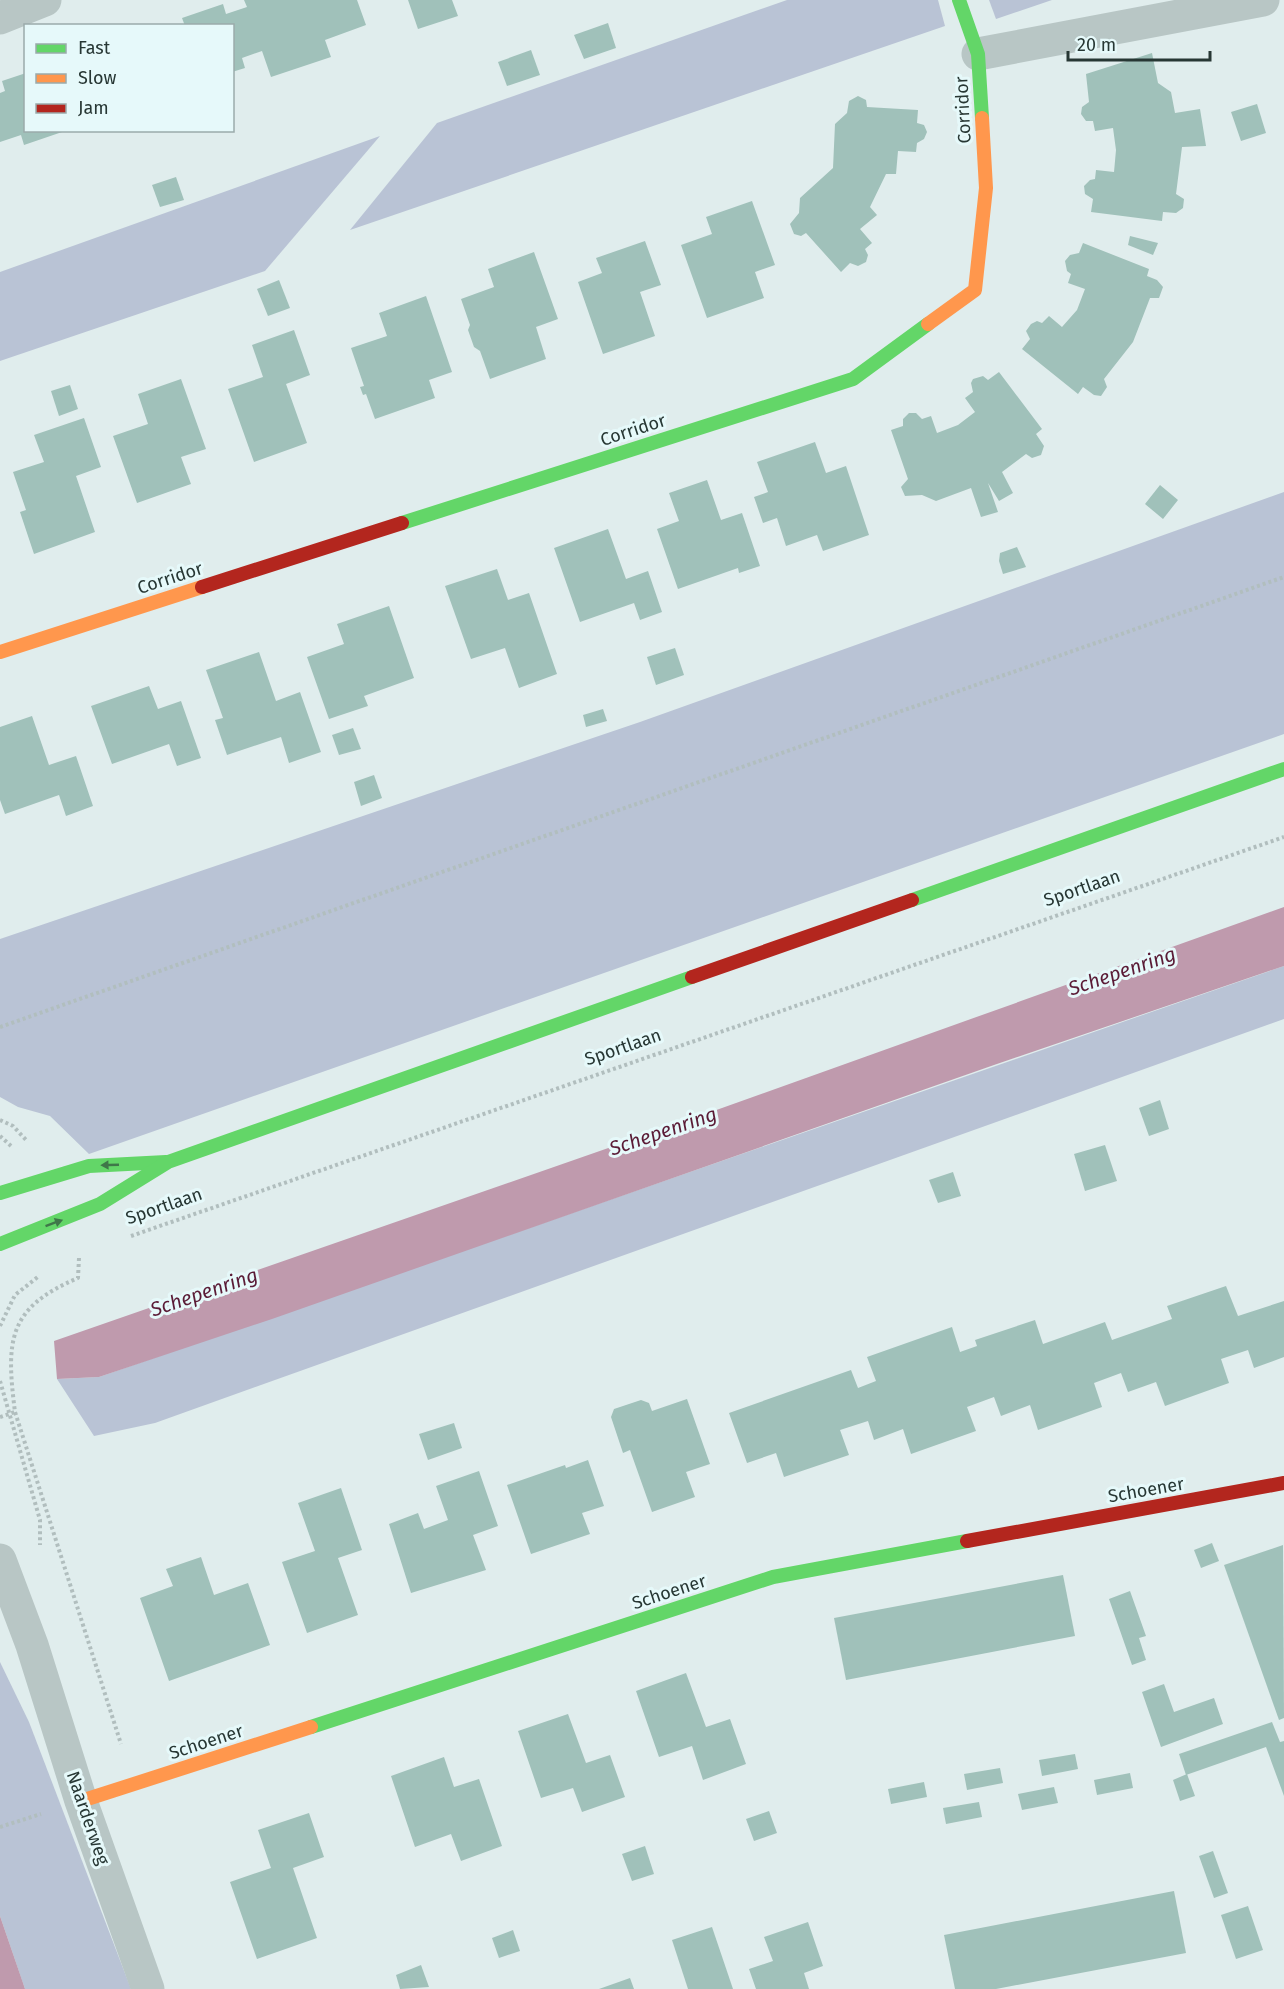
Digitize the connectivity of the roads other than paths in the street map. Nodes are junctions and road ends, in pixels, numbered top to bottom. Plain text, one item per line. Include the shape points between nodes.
1 (45, 0) edge
2 (959, 0) edge
3 (1263, 0) edge
4 (1269, 0) edge
5 (1284, 16) edge
6 (0, 18) edge
7 (978, 54) junction
8 (0, 652) edge
9 (1284, 769) edge
10 (168, 1162) junction
11 (0, 1193) edge
12 (0, 1244) edge
13 (1284, 1483) edge
14 (0, 1560) edge
15 (81, 1801) junction
16 (148, 1989) edge

1 - 6 street
2 - 7 street, Corridor
3 - 7 street
4 - 5 street
7 - 8 street, Corridor via 986,188 975,290 853,379
9 - 10 street, Sportlaan
10 -> 11 street, Sportlaan via 89,1166
12 -> 10 street, Sportlaan via 100,1204
13 - 15 street, Schoener via 773,1577
14 - 15 street, Naarderweg
15 - 16 street, Naarderweg

